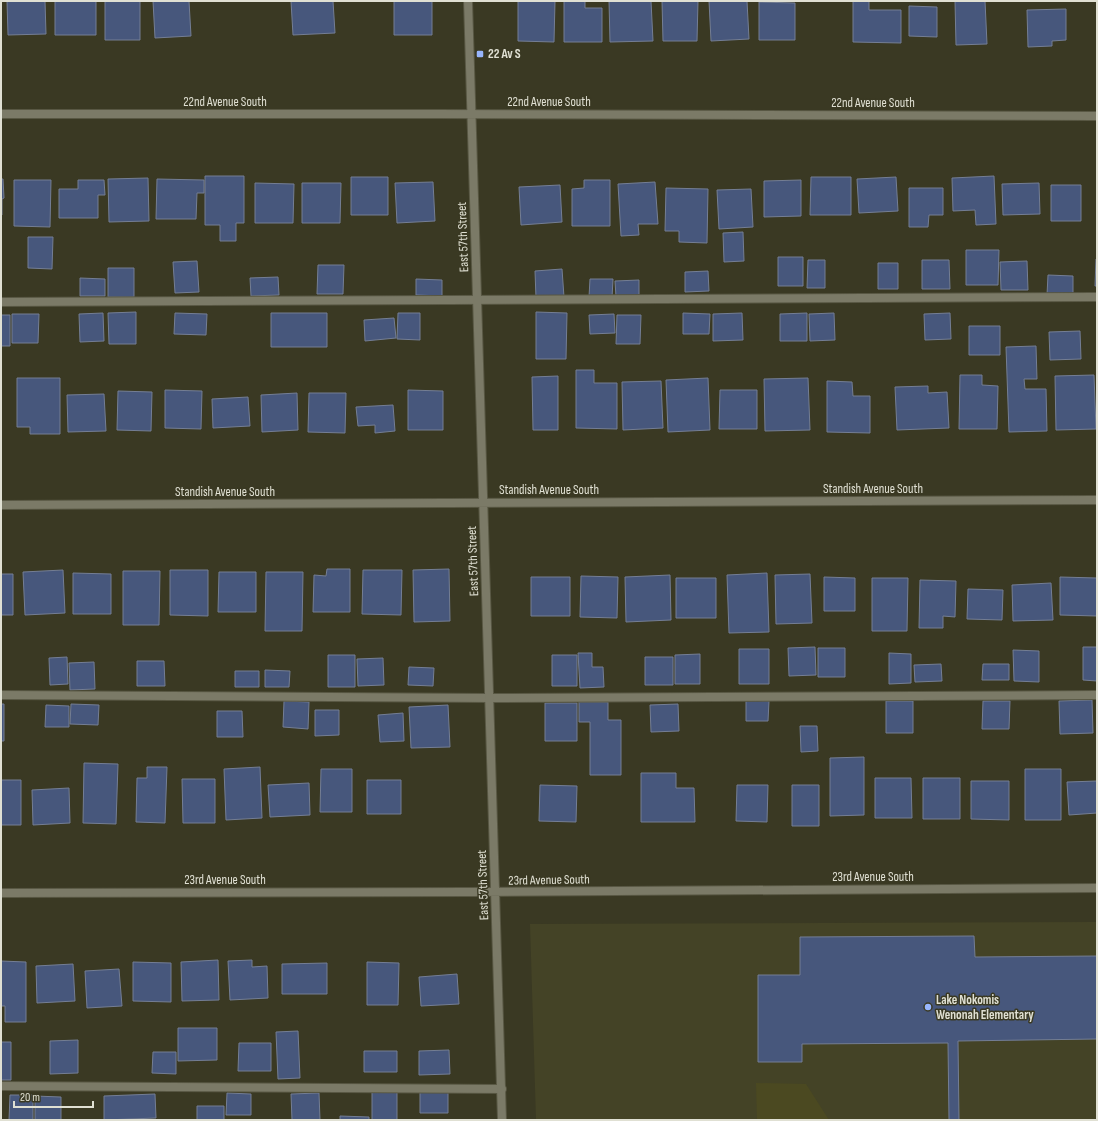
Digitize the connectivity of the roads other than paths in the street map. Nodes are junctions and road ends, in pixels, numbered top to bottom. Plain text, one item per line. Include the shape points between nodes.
1 (468, 1) edge
2 (1, 114) edge
3 (471, 114) junction
4 (1097, 116) edge
5 (1097, 297) edge
6 (477, 300) junction
7 (1, 302) edge
8 (1097, 500) edge
9 (483, 502) junction
10 (1, 505) edge
11 (1, 695) edge
12 (1097, 695) edge
13 (490, 698) junction
14 (1097, 888) edge
15 (496, 892) junction
16 (1, 893) edge
17 (1, 1086) edge
18 (502, 1088) junction
19 (502, 1120) edge

1 - 3 street, East 57th Street
2 - 3 street, 22nd Avenue South
3 - 4 street, 22nd Avenue South
3 - 6 street, East 57th Street
5 - 6 street
6 - 7 street
6 - 9 street, East 57th Street
8 - 9 street, Standish Avenue South
9 - 10 street, Standish Avenue South
9 - 13 street, East 57th Street
11 - 13 street
12 - 13 street
13 - 15 street, East 57th Street
14 - 15 street, 23rd Avenue South
15 - 16 street, 23rd Avenue South
15 - 18 street, East 57th Street
17 - 18 street
18 - 19 street, East 57th Street

